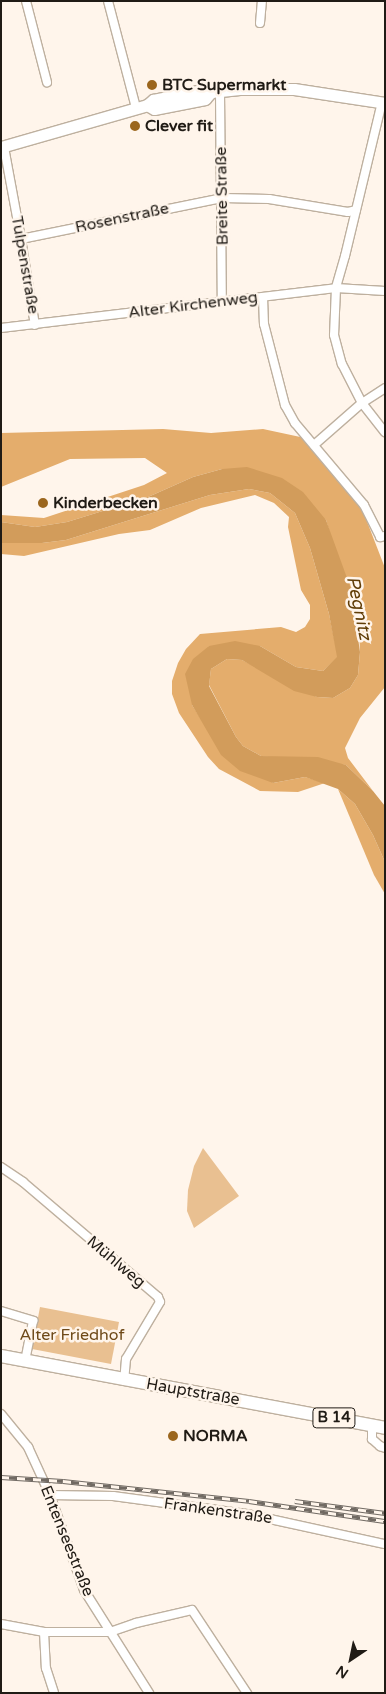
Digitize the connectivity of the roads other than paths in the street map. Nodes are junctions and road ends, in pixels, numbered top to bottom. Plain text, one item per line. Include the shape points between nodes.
1 (26, 1) edge
2 (108, 1) edge
3 (262, 1) edge
4 (260, 23) dead end
5 (47, 82) dead end
6 (216, 92) junction
7 (383, 102) edge
8 (136, 108) junction
9 (2, 147) edge
10 (223, 198) junction
11 (356, 210) junction
12 (21, 239) junction
13 (336, 288) junction
14 (385, 291) edge
15 (263, 297) junction
16 (222, 300) junction
17 (35, 324) junction
18 (1, 328) edge
19 (385, 388) edge
20 (362, 403) junction
21 (385, 432) edge
22 (314, 445) junction
23 (382, 536) edge
24 (1, 1167) edge
25 (1, 1312) edge
26 (1, 1356) edge
27 (25, 1361) junction
28 (124, 1381) junction
29 (1, 1414) edge
30 (372, 1426) junction
31 (385, 1428) edge
32 (385, 1448) edge
33 (50, 1495) junction
34 (385, 1544) edge
35 (1, 1624) edge
36 (44, 1632) junction
37 (110, 1632) junction
38 (54, 1693) edge
39 (150, 1693) edge
40 (247, 1693) edge

1 - 5 street
2 - 8 street
3 - 4 street
6 - 7 main road via 294,89
6 - 8 main road via 202,90 154,100
6 - 10 street, Breite Straße
7 - 11 street
8 - 9 main road
9 - 12 street, Tulpenstraße
10 - 11 street, Rosenstraße via 261,198 348,212
10 - 12 street, Rosenstraße
10 - 16 street, Breite Straße
11 - 13 street
12 - 17 street, Tulpenstraße
13 - 14 street, Alter Kirchenweg
13 - 15 street, Alter Kirchenweg
13 - 20 street via 334,335 342,364
15 - 16 street, Alter Kirchenweg
15 - 22 street via 264,324 285,405
16 - 17 street, Alter Kirchenweg
17 - 18 street, Alter Kirchenweg
19 - 20 street
20 - 21 street
20 - 22 street
22 - 23 street via 364,505
24 - 28 street, Mühlweg via 158,1297 160,1302 126,1359
25 - 27 street via 33,1321
26 - 27 main road, Hauptstraße / B 14
27 - 28 main road, Hauptstraße / B 14
28 - 30 main road, Hauptstraße / B 14
29 - 33 street, Entenseestraße via 28,1447
30 - 31 main road, Hauptstraße / B 14
30 - 32 street via 372,1440
33 - 34 street, Frankenstraße via 113,1496 247,1514
33 - 37 street, Entenseestraße via 84,1590
35 - 36 street
36 - 37 street
36 - 38 street via 46,1668
37 - 39 street, Entenseestraße
37 - 40 street via 192,1610

